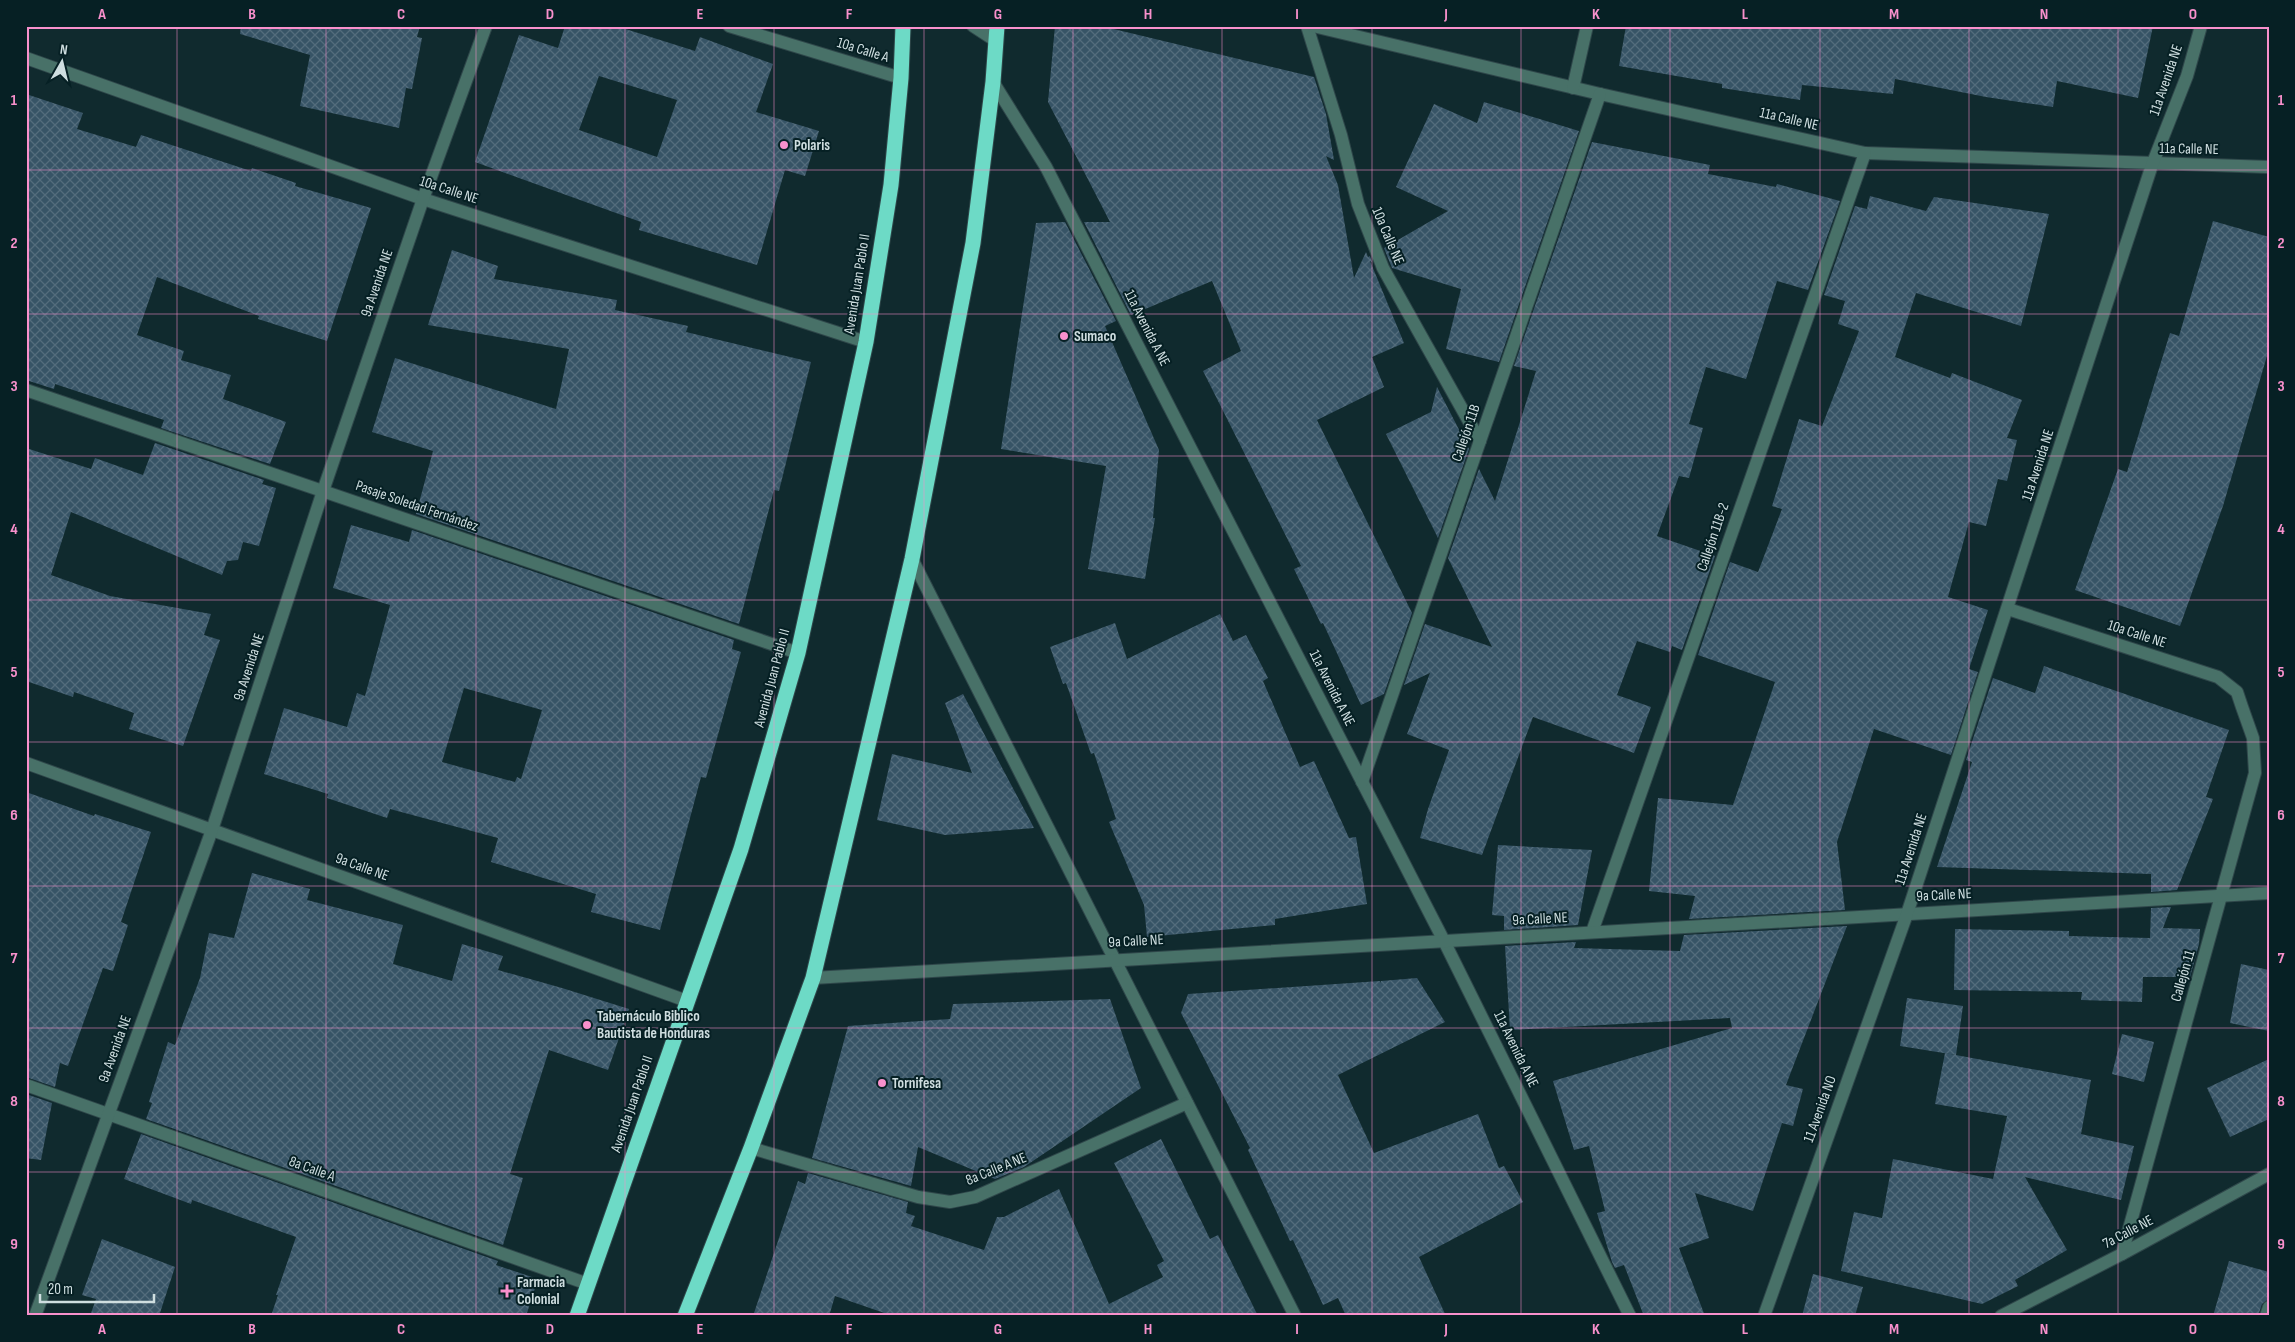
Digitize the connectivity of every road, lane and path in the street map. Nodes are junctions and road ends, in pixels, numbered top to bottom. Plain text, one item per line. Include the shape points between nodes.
1 (486, 26) edge
2 (729, 26) edge
3 (903, 26) edge
4 (973, 26) edge
5 (1307, 26) edge
6 (1313, 26) edge
7 (1587, 26) edge
8 (2201, 26) edge
9 (996, 34) edge
10 (26, 58) edge
11 (901, 78) junction
12 (993, 82) junction
13 (1573, 88) junction
14 (1600, 94) junction
15 (1865, 153) junction
16 (2152, 164) junction
17 (2269, 167) edge
18 (423, 199) junction
19 (866, 342) junction
20 (26, 390) edge
21 (1480, 442) junction
22 (324, 491) junction
23 (912, 559) junction
24 (2008, 609) junction
25 (798, 653) junction
26 (2242, 706) joint
27 (26, 763) edge
28 (1362, 782) junction
29 (212, 830) junction
30 (2269, 893) edge
31 (2222, 895) junction
32 (1907, 914) junction
33 (1592, 932) junction
34 (1444, 941) junction
35 (1114, 959) junction
36 (813, 978) junction
37 (687, 1001) junction
38 (26, 1085) edge
39 (1187, 1104) junction
40 (108, 1114) junction
41 (750, 1148) junction
42 (2269, 1174) edge
43 (2122, 1254) junction
44 (588, 1284) junction
45 (2269, 1307) edge
46 (689, 1314) edge
47 (35, 1316) edge
48 (577, 1316) edge
49 (1295, 1316) edge
50 (1630, 1316) edge
51 (1764, 1316) edge
52 (2001, 1316) edge
53 (2266, 1316) edge

1 - 18 street, 9a Avenida NE
2 - 11 street, 10a Calle A
3 - 11 highway, Avenida Juan Pablo II
4 - 9 street
5 - 21 street, 10a Calle NE via 1341,135 1358,204 1383,268
6 - 13 street, 11a Calle NE
7 - 13 street
8 - 16 street, 11a Avenida NE via 2187,76
9 - 12 highway
10 - 18 street, 10a Calle NE
11 - 19 highway, Avenida Juan Pablo II via 891,185
12 - 23 highway via 973,243
12 - 28 street, 11a Avenida A NE via 1046,167
13 - 14 street, 11a Calle NE
14 - 15 street, 11a Calle NE
14 - 21 street, Callejón 11B
15 - 16 street, 11a Calle NE
15 - 33 street, Callejón 11B-2
16 - 17 street, 11a Calle NE
16 - 24 street, 11a Avenida NE
18 - 19 street, 10a Calle NE
18 - 22 street, 9a Avenida NE
19 - 25 highway, Avenida Juan Pablo II
20 - 22 street, Pasaje Soledad Fernández
21 - 28 street, Callejón 11B
22 - 25 street, Pasaje Soledad Fernández
22 - 29 street, 9a Avenida NE
23 - 35 street
23 - 36 highway
24 - 26 street, 10a Calle NE via 2218,677 2237,692
24 - 32 street, 11a Avenida NE
25 - 37 highway, Avenida Juan Pablo II via 741,849
26 - 31 street, Callejón 11 via 2254,738 2255,773
27 - 29 street, 9a Calle NE
28 - 34 street, 11a Avenida A NE
29 - 37 street, 9a Calle NE
29 - 40 street, 9a Avenida NE
30 - 31 street, 9a Calle NE
31 - 32 street, 9a Calle NE
31 - 43 street, Callejón 11
32 - 33 street, 9a Calle NE
32 - 51 street, 11 Avenida NO
33 - 34 street, 9a Calle NE
34 - 35 street, 9a Calle NE
34 - 50 street, 11a Avenida A NE
35 - 36 street, 9a Calle NE
35 - 39 street
36 - 41 highway
37 - 44 highway, Avenida Juan Pablo II
38 - 40 street, 8a Calle A
39 - 41 street, 8a Calle A NE via 975,1197 950,1202 918,1197
39 - 49 street
40 - 44 street, 8a Calle A
40 - 47 street, 9a Avenida NE
41 - 46 highway
42 - 43 street, 7a Calle NE
43 - 52 street, 7a Calle NE
44 - 48 highway, Avenida Juan Pablo II
45 - 53 street

